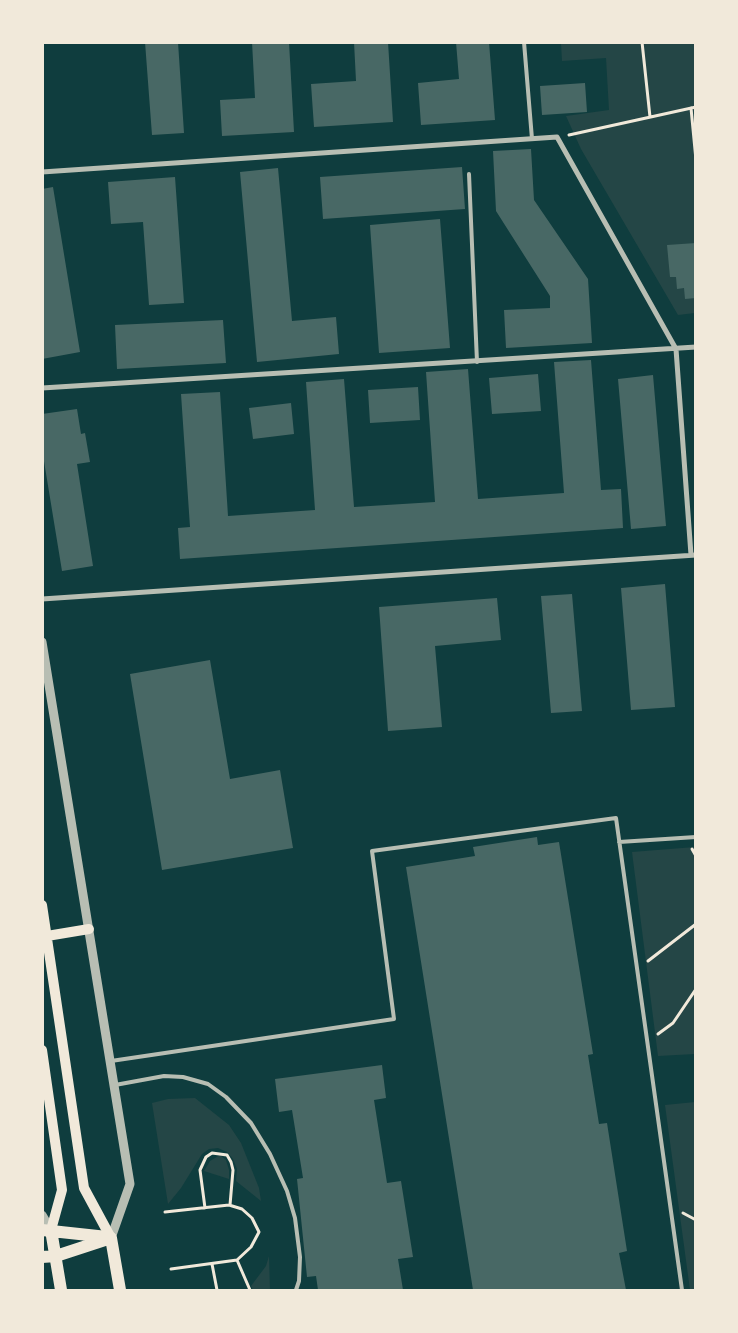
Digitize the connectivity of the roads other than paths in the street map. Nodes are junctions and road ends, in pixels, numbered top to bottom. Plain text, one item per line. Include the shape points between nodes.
1 (524, 42) edge
2 (532, 139) junction
3 (42, 172) edge
4 (469, 174) dead end
5 (696, 347) edge
6 (676, 349) junction
7 (477, 362) junction
8 (42, 388) edge
9 (693, 555) edge
10 (42, 599) edge
11 (42, 642) edge
12 (696, 837) edge
13 (620, 842) junction
14 (42, 905) edge
15 (89, 929) junction
16 (47, 936) junction
17 (42, 1050) edge
18 (111, 1061) junction
19 (115, 1084) junction
20 (42, 1215) edge
21 (47, 1230) edge
22 (111, 1238) junction
23 (56, 1256) junction
24 (42, 1257) edge
25 (61, 1290) edge
26 (120, 1290) edge
27 (296, 1290) edge
28 (682, 1290) edge

1 - 2 lane
2 - 3 street
2 - 6 street via 557,137
4 - 7 lane
5 - 6 street
6 - 7 street
6 - 9 street
7 - 8 street
9 - 10 street
11 - 15 street
12 - 13 lane
13 - 18 lane via 616,818 372,852 394,1019
13 - 28 lane
14 - 16 main road
15 - 16 main road
15 - 18 street
16 - 22 main road via 84,1188
17 - 21 main road via 62,1190
18 - 19 street
19 - 22 street via 130,1184
19 - 27 lane via 164,1076 208,1084 251,1123 287,1191 295,1218 300,1257
20 - 21 street
21 - 22 main road
21 - 23 main road
22 - 23 main road
22 - 26 main road
23 - 24 main road
23 - 25 main road

